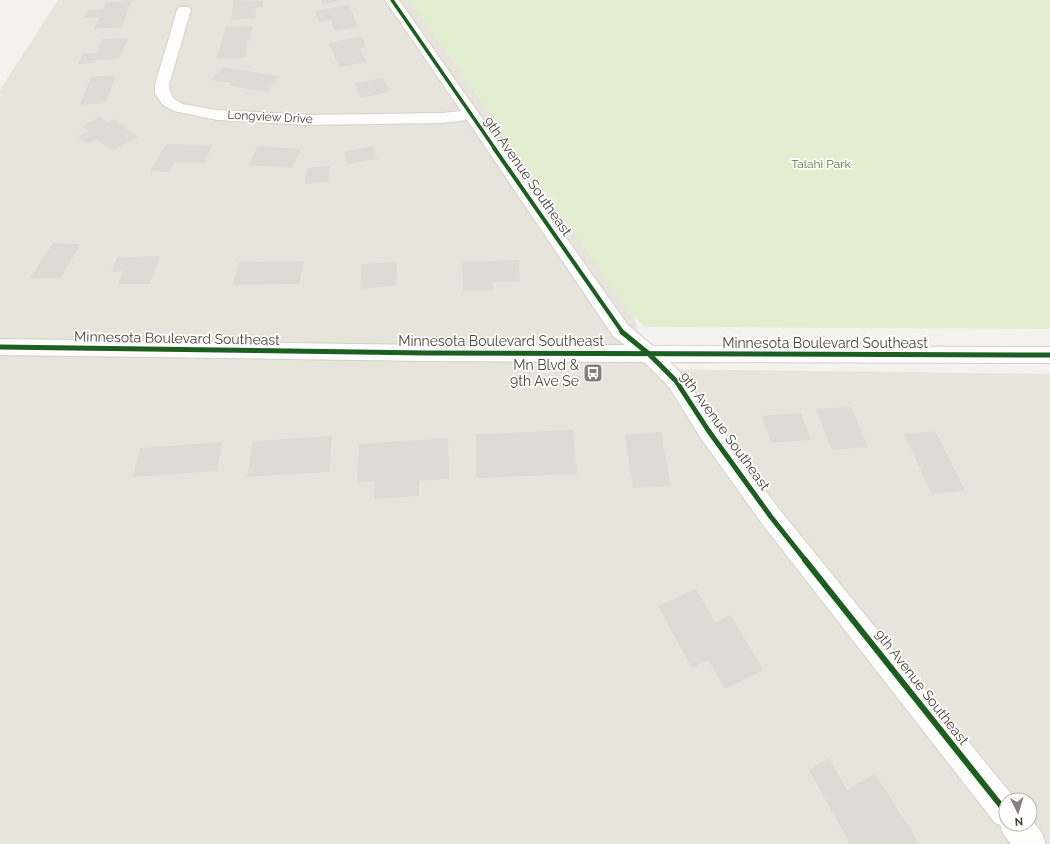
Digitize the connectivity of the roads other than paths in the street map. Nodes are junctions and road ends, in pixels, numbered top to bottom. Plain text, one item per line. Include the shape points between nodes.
1 (392, 0) edge
2 (184, 10) dead end
3 (470, 115) junction
4 (0, 347) edge
5 (649, 354) junction
6 (1050, 355) edge
7 (998, 802) edge
8 (1021, 832) edge
9 (1031, 844) edge

1 - 3 street, 9th Avenue Southeast
2 - 3 street, Longview Drive via 162,85 163,94 168,102 179,108 217,115 294,119 442,118
3 - 5 street, 9th Avenue Southeast via 620,330
4 - 5 street, Minnesota Boulevard Southeast
5 - 6 street, Minnesota Boulevard Southeast
5 - 7 street, 9th Avenue Southeast via 676,381 771,517
8 - 9 street

